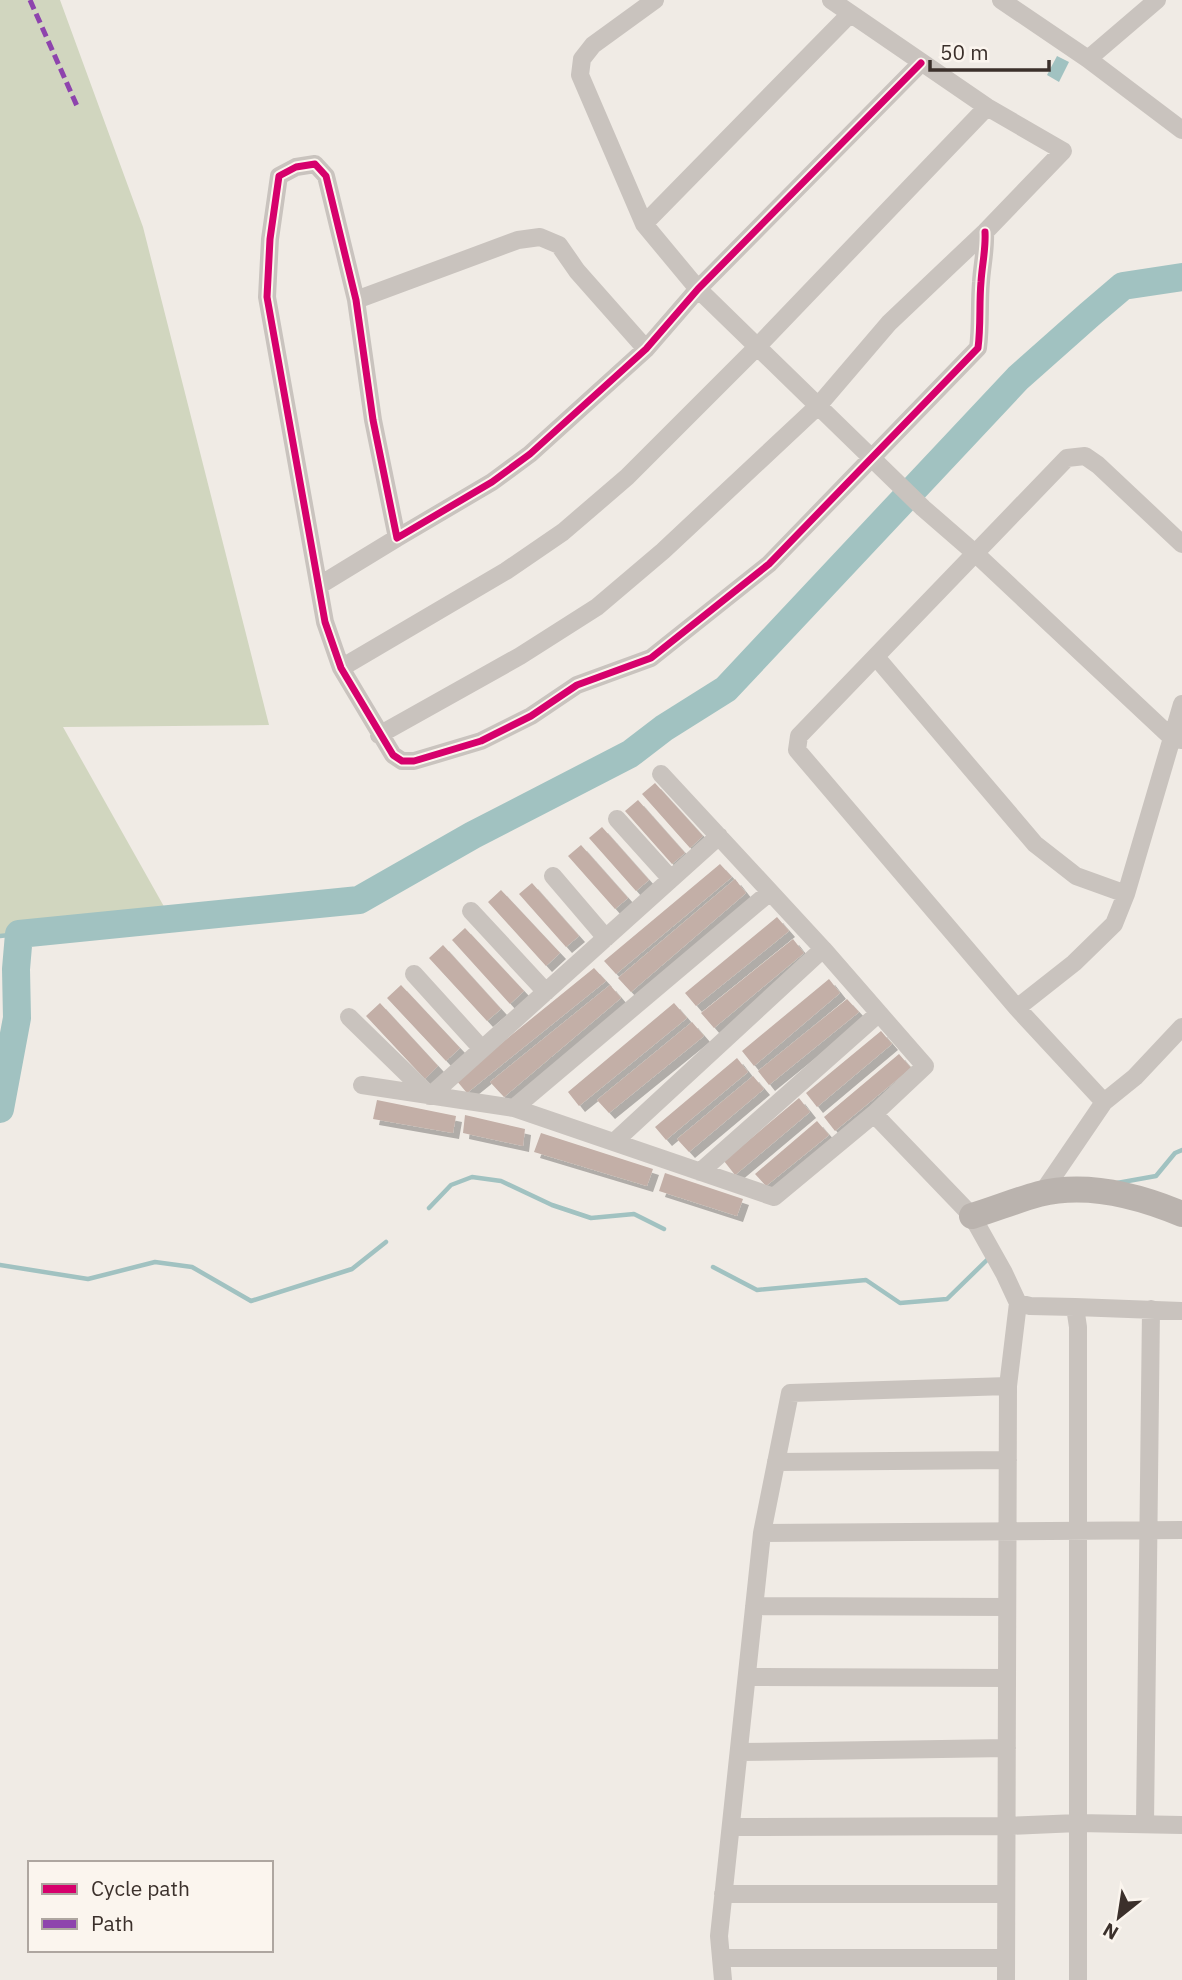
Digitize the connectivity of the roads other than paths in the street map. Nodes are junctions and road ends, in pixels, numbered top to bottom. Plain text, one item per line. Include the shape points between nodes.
1 (655, 0) edge
2 (831, 0) edge
3 (1000, 0) edge
4 (1146, 4) edge
5 (850, 14) junction
6 (1088, 59) junction
7 (921, 63) junction
8 (987, 107) junction
9 (1182, 131) edge
10 (644, 224) junction
11 (985, 232) junction
12 (698, 289) junction
13 (356, 300) junction
14 (757, 346) junction
15 (646, 349) junction
16 (818, 406) junction
17 (872, 458) junction
18 (397, 538) junction
19 (1182, 544) edge
20 (976, 554) junction
21 (320, 585) junction
22 (876, 657) junction
23 (341, 668) junction
24 (1182, 704) edge
25 (379, 735) junction
26 (1177, 738) edge
27 (661, 774) dead end
28 (617, 819) dead end
29 (719, 836) junction
30 (553, 876) dead end
31 (671, 879) junction
32 (770, 892) junction
33 (1126, 894) junction
34 (471, 911) dead end
35 (606, 938) junction
36 (823, 949) junction
37 (414, 974) dead end
38 (546, 992) junction
39 (1017, 1008) junction
40 (878, 1014) junction
41 (349, 1017) dead end
42 (1182, 1027) edge
43 (482, 1049) junction
44 (362, 1085) dead end
45 (430, 1096) junction
46 (1104, 1102) junction
47 (514, 1108) junction
48 (874, 1114) junction
49 (614, 1142) junction
50 (700, 1172) junction
51 (1042, 1193) junction
52 (1182, 1214) edge
53 (972, 1216) junction
54 (1018, 1303) junction
55 (1075, 1307) junction
56 (1150, 1309) junction
57 (1182, 1311) edge
58 (1008, 1386) junction
59 (1008, 1460) junction
60 (776, 1462) junction
61 (1078, 1530) junction
62 (1148, 1530) junction
63 (1182, 1530) edge
64 (1008, 1531) junction
65 (762, 1533) junction
66 (754, 1606) junction
67 (1007, 1607) junction
68 (747, 1677) junction
69 (1007, 1678) junction
70 (1007, 1748) junction
71 (739, 1752) junction
72 (1078, 1823) junction
73 (1145, 1824) junction
74 (1182, 1825) edge
75 (1007, 1826) junction
76 (731, 1827) junction
77 (723, 1894) junction
78 (1006, 1894) junction
79 (721, 1958) junction
80 (1006, 1958) junction
81 (723, 1980) edge
82 (1006, 1980) edge
83 (1077, 1980) edge

1 - 10 street via 593,45 582,59 580,75
2 - 5 street
3 - 6 street
4 - 6 street
5 - 7 street
5 - 10 street
6 - 9 street
7 - 8 street
7 - 12 street
8 - 11 street via 1063,151
8 - 14 street
10 - 12 street
11 - 16 street via 889,323
11 - 17 street via 978,348
12 - 14 street
12 - 15 street
13 - 15 street via 519,240 540,237 559,245
13 - 18 street via 373,420
13 - 21 street via 326,176 315,164 279,176 267,297
14 - 16 street
14 - 23 street via 627,477 564,532
15 - 18 street via 530,454
16 - 17 street
16 - 25 street via 597,607
17 - 20 street
17 - 25 street via 769,564 651,658 577,685 531,716 481,741 433,756 402,761
18 - 21 street
19 - 20 street via 1085,456 1067,458
20 - 22 street
20 - 26 street
21 - 23 street via 324,622
22 - 33 street via 1035,844 1076,876
22 - 39 street via 799,736 797,750
23 - 25 street
24 - 26 street
26 - 33 street
27 - 29 street
28 - 31 street
29 - 31 street
29 - 32 street
30 - 35 street
31 - 35 street
32 - 36 street
32 - 47 street
33 - 39 street via 1114,923 1074,963
34 - 38 street
35 - 38 street
36 - 40 street
36 - 49 street
37 - 43 street
38 - 43 street
39 - 46 street
40 - 48 street via 925,1066
40 - 50 street
41 - 45 street
42 - 46 street
43 - 45 street
44 - 45 street
45 - 47 street
46 - 51 street
47 - 49 street
48 - 50 street via 774,1197
48 - 53 street
49 - 50 street
51 - 52 main road via 1098,1189
51 - 53 main road
53 - 54 street
54 - 55 street
54 - 58 street
55 - 56 street
55 - 61 street
56 - 57 street
56 - 62 street
58 - 59 street
58 - 60 street via 790,1393
59 - 60 street
59 - 64 street
60 - 65 street
61 - 62 street
61 - 64 street
61 - 72 street
62 - 63 street
62 - 73 street
64 - 65 street
64 - 67 street
65 - 66 street
66 - 67 street
66 - 68 street
67 - 69 street
68 - 69 street
68 - 71 street
69 - 70 street
70 - 71 street
70 - 75 street
71 - 76 street
72 - 73 street
72 - 75 street
72 - 83 street
73 - 74 street
75 - 76 street
75 - 78 street
76 - 77 street
77 - 78 street
77 - 79 street
78 - 80 street
79 - 80 street
79 - 81 street
80 - 82 street

